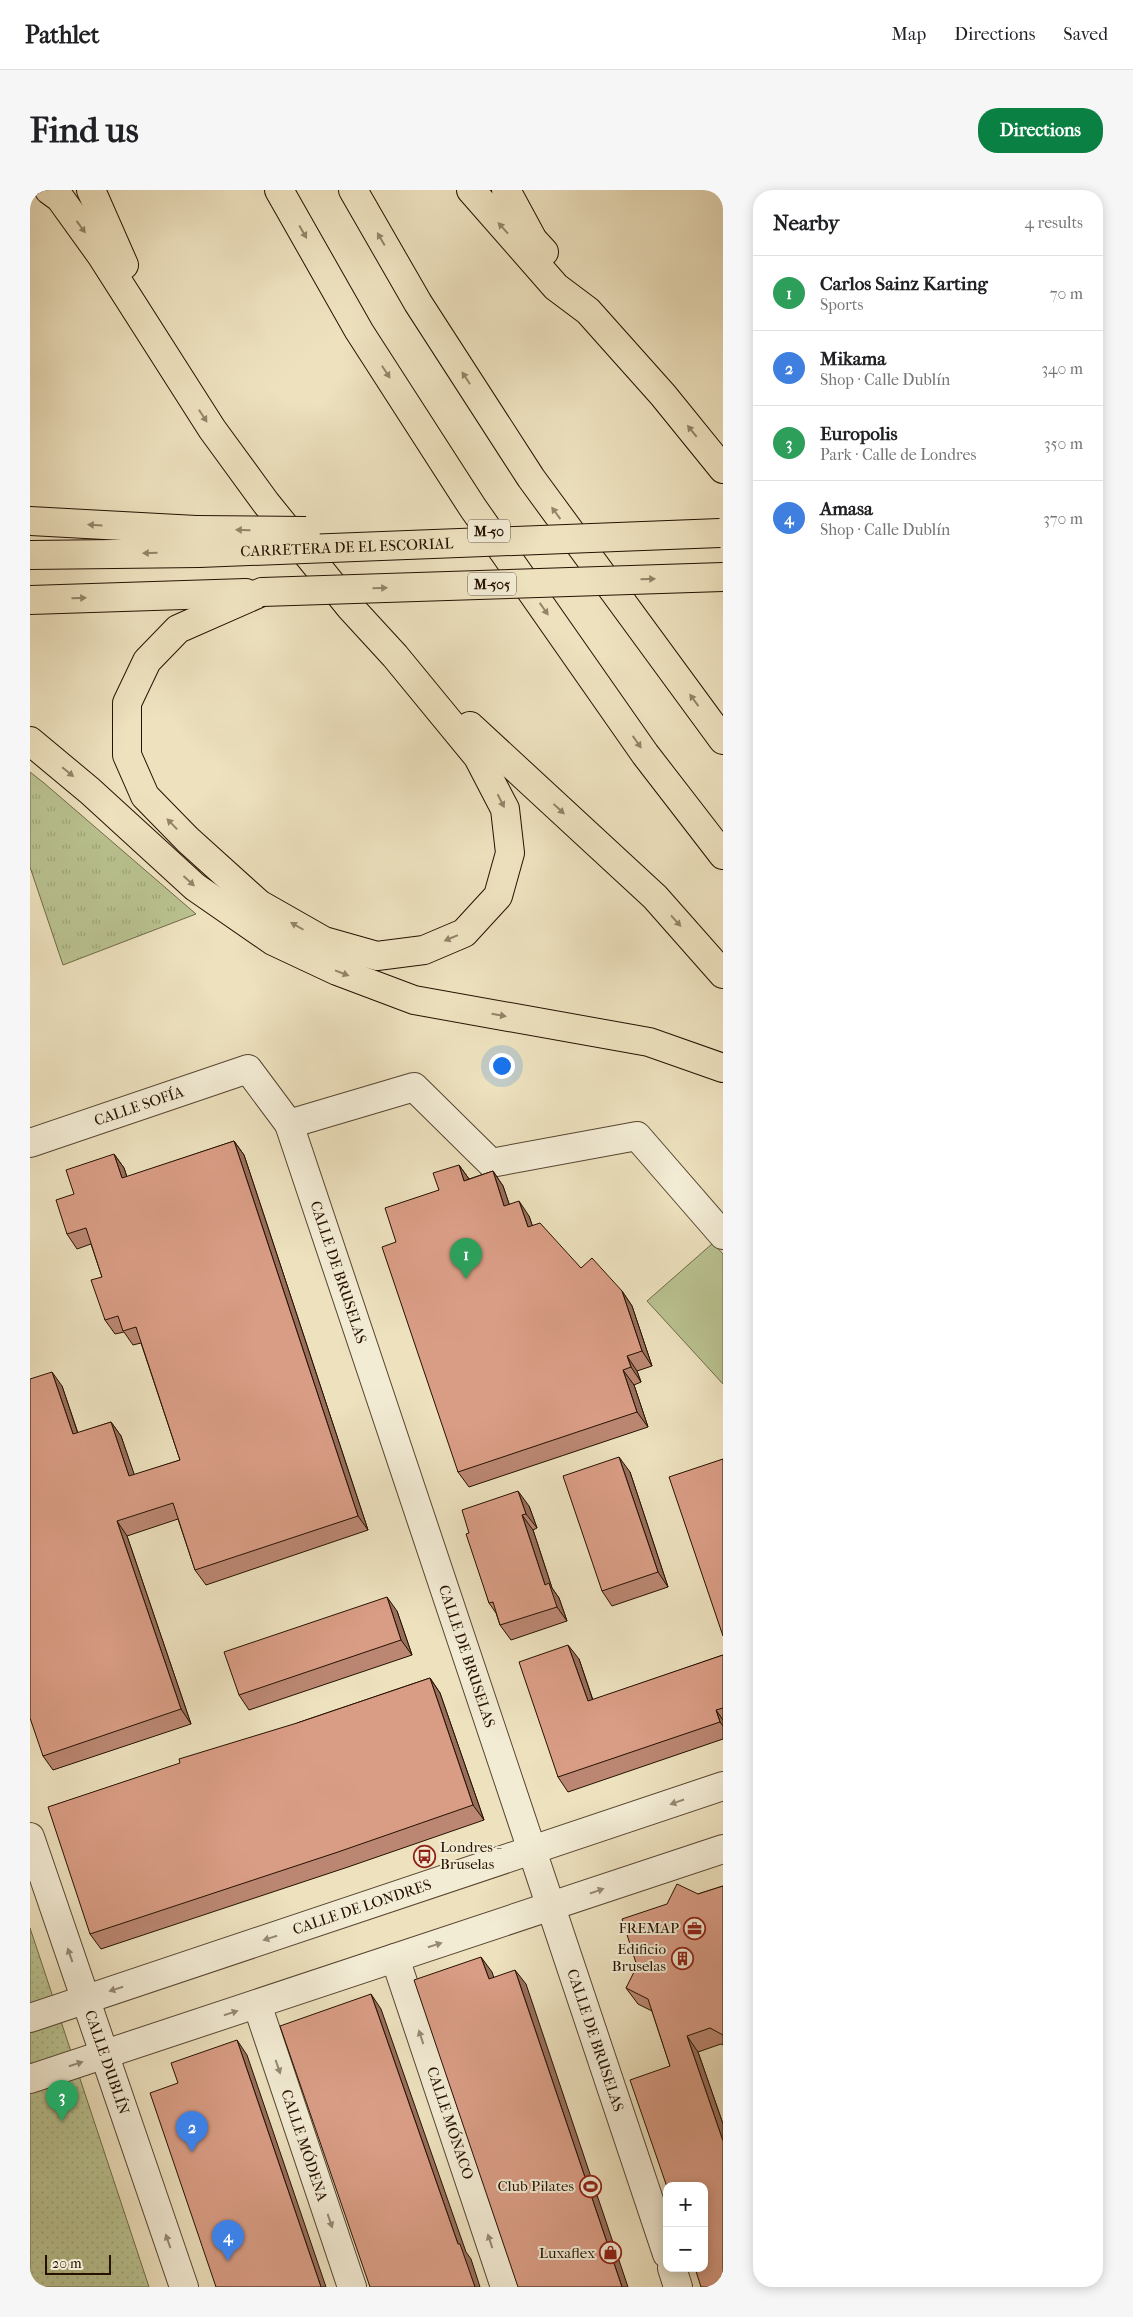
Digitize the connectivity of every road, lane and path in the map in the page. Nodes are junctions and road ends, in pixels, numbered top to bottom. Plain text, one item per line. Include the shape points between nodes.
1 (49, 190) edge
2 (91, 190) edge
3 (279, 190) edge
4 (353, 190) edge
5 (471, 190) edge
6 (506, 190) edge
7 (588, 311) junction
8 (177, 375) junction
9 (723, 469) edge
10 (30, 521) edge
11 (722, 532) edge
12 (198, 541) junction
13 (30, 555) edge
14 (723, 576) edge
15 (262, 592) junction
16 (30, 600) edge
17 (395, 656) junction
18 (723, 740) edge
19 (30, 742) edge
20 (723, 855) edge
21 (723, 974) edge
22 (723, 1068) edge
23 (248, 1069) joint
24 (290, 1124) junction
25 (30, 1143) edge
26 (723, 1235) edge
27 (723, 1786) edge
28 (30, 1837) edge
29 (723, 1849) edge
30 (532, 1851) junction
31 (551, 1907) junction
32 (395, 1958) junction
33 (85, 2000) junction
34 (257, 2004) junction
35 (30, 2018) edge
36 (103, 2055) junction
37 (30, 2079) edge
38 (663, 2242) edge
39 (673, 2272) edge
40 (184, 2287) edge
41 (352, 2287) edge
42 (505, 2287) edge
43 (678, 2287) edge

1 -> 8 highway via 60,198 101,255
2 - 8 highway
3 -> 20 highway, M-50 via 359,331 473,508 645,754
18 -> 4 highway via 531,478 418,303
7 -> 5 highway via 556,287
6 - 7 highway via 533,240 571,282
9 -> 7 highway
8 -> 17 highway via 266,503 350,607
12 -> 10 highway
11 -> 12 highway, CARRETERA DE EL ESCORIAL, bridge via 467,542 303,531
12 -> 13 highway
15 -> 14 highway, M-505, bridge
16 -> 15 highway, M-505
17 -> 15 highway via 478,757 505,809 510,853 498,896 464,933 424,950 377,956 324,941 259,904 145,796 127,755 127,703 147,661 178,629
17 -> 21 highway via 654,897
19 -> 22 highway via 90,790 196,887 273,941 337,971 414,1000 649,1042
23 - 24 street, CALLE DE BRUSELAS
23 - 25 street, CALLE SOFÍA
24 - 26 street via 414,1086 491,1163 637,1136
24 - 30 street, CALLE DE BRUSELAS
27 -> 30 street, CALLE DE LONDRES
33 -> 28 street, CALLE DUBLÍN
31 -> 29 street
30 - 31 street, CALLE DE BRUSELAS
30 -> 33 street, CALLE DE LONDRES
32 -> 31 street
31 - 38 street, CALLE DE BRUSELAS
32 - 34 street
42 -> 32 street, CALLE MÓNACO
33 - 35 street, CALLE DE LONDRES
33 - 36 street, CALLE DUBLÍN
36 -> 34 street
34 -> 41 street, CALLE MÓDENA
37 -> 36 street
40 -> 36 street, CALLE DUBLÍN
39 - 43 street

